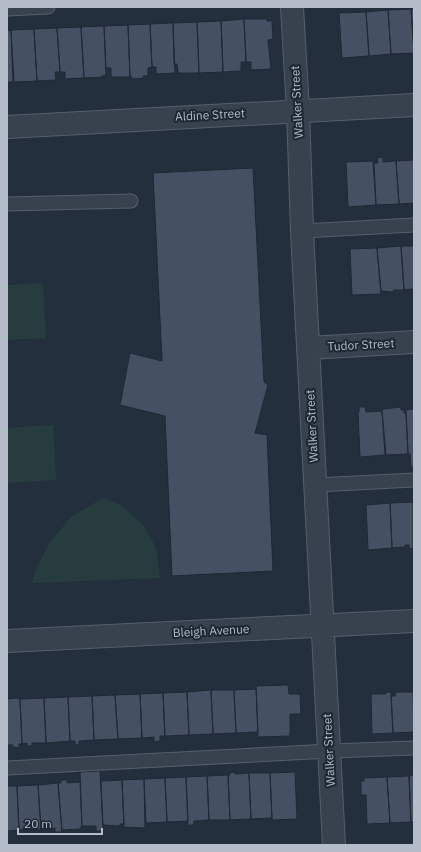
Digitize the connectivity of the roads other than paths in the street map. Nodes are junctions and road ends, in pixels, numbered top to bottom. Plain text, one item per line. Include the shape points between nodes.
1 (48, 7) edge
2 (292, 7) edge
3 (7, 9) edge
4 (414, 105) edge
5 (298, 110) junction
6 (7, 127) edge
7 (131, 201) dead end
8 (7, 204) edge
9 (414, 225) edge
10 (302, 231) junction
11 (414, 342) edge
12 (308, 348) junction
13 (414, 480) edge
14 (316, 485) junction
15 (414, 621) edge
16 (324, 625) junction
17 (7, 641) edge
18 (414, 748) edge
19 (330, 751) junction
20 (7, 768) edge
21 (334, 845) edge

1 - 3 lane
2 - 5 street, Walker Street
4 - 5 street, Aldine Street
5 - 6 street, Aldine Street
5 - 10 street, Walker Street
7 - 8 lane
9 - 10 lane
10 - 12 street, Walker Street
11 - 12 street, Tudor Street
12 - 14 street, Walker Street
13 - 14 lane
14 - 16 street, Walker Street
15 - 16 street, Bleigh Avenue
16 - 17 street, Bleigh Avenue
16 - 19 street, Walker Street
18 - 19 lane
19 - 20 lane
19 - 21 street, Walker Street

